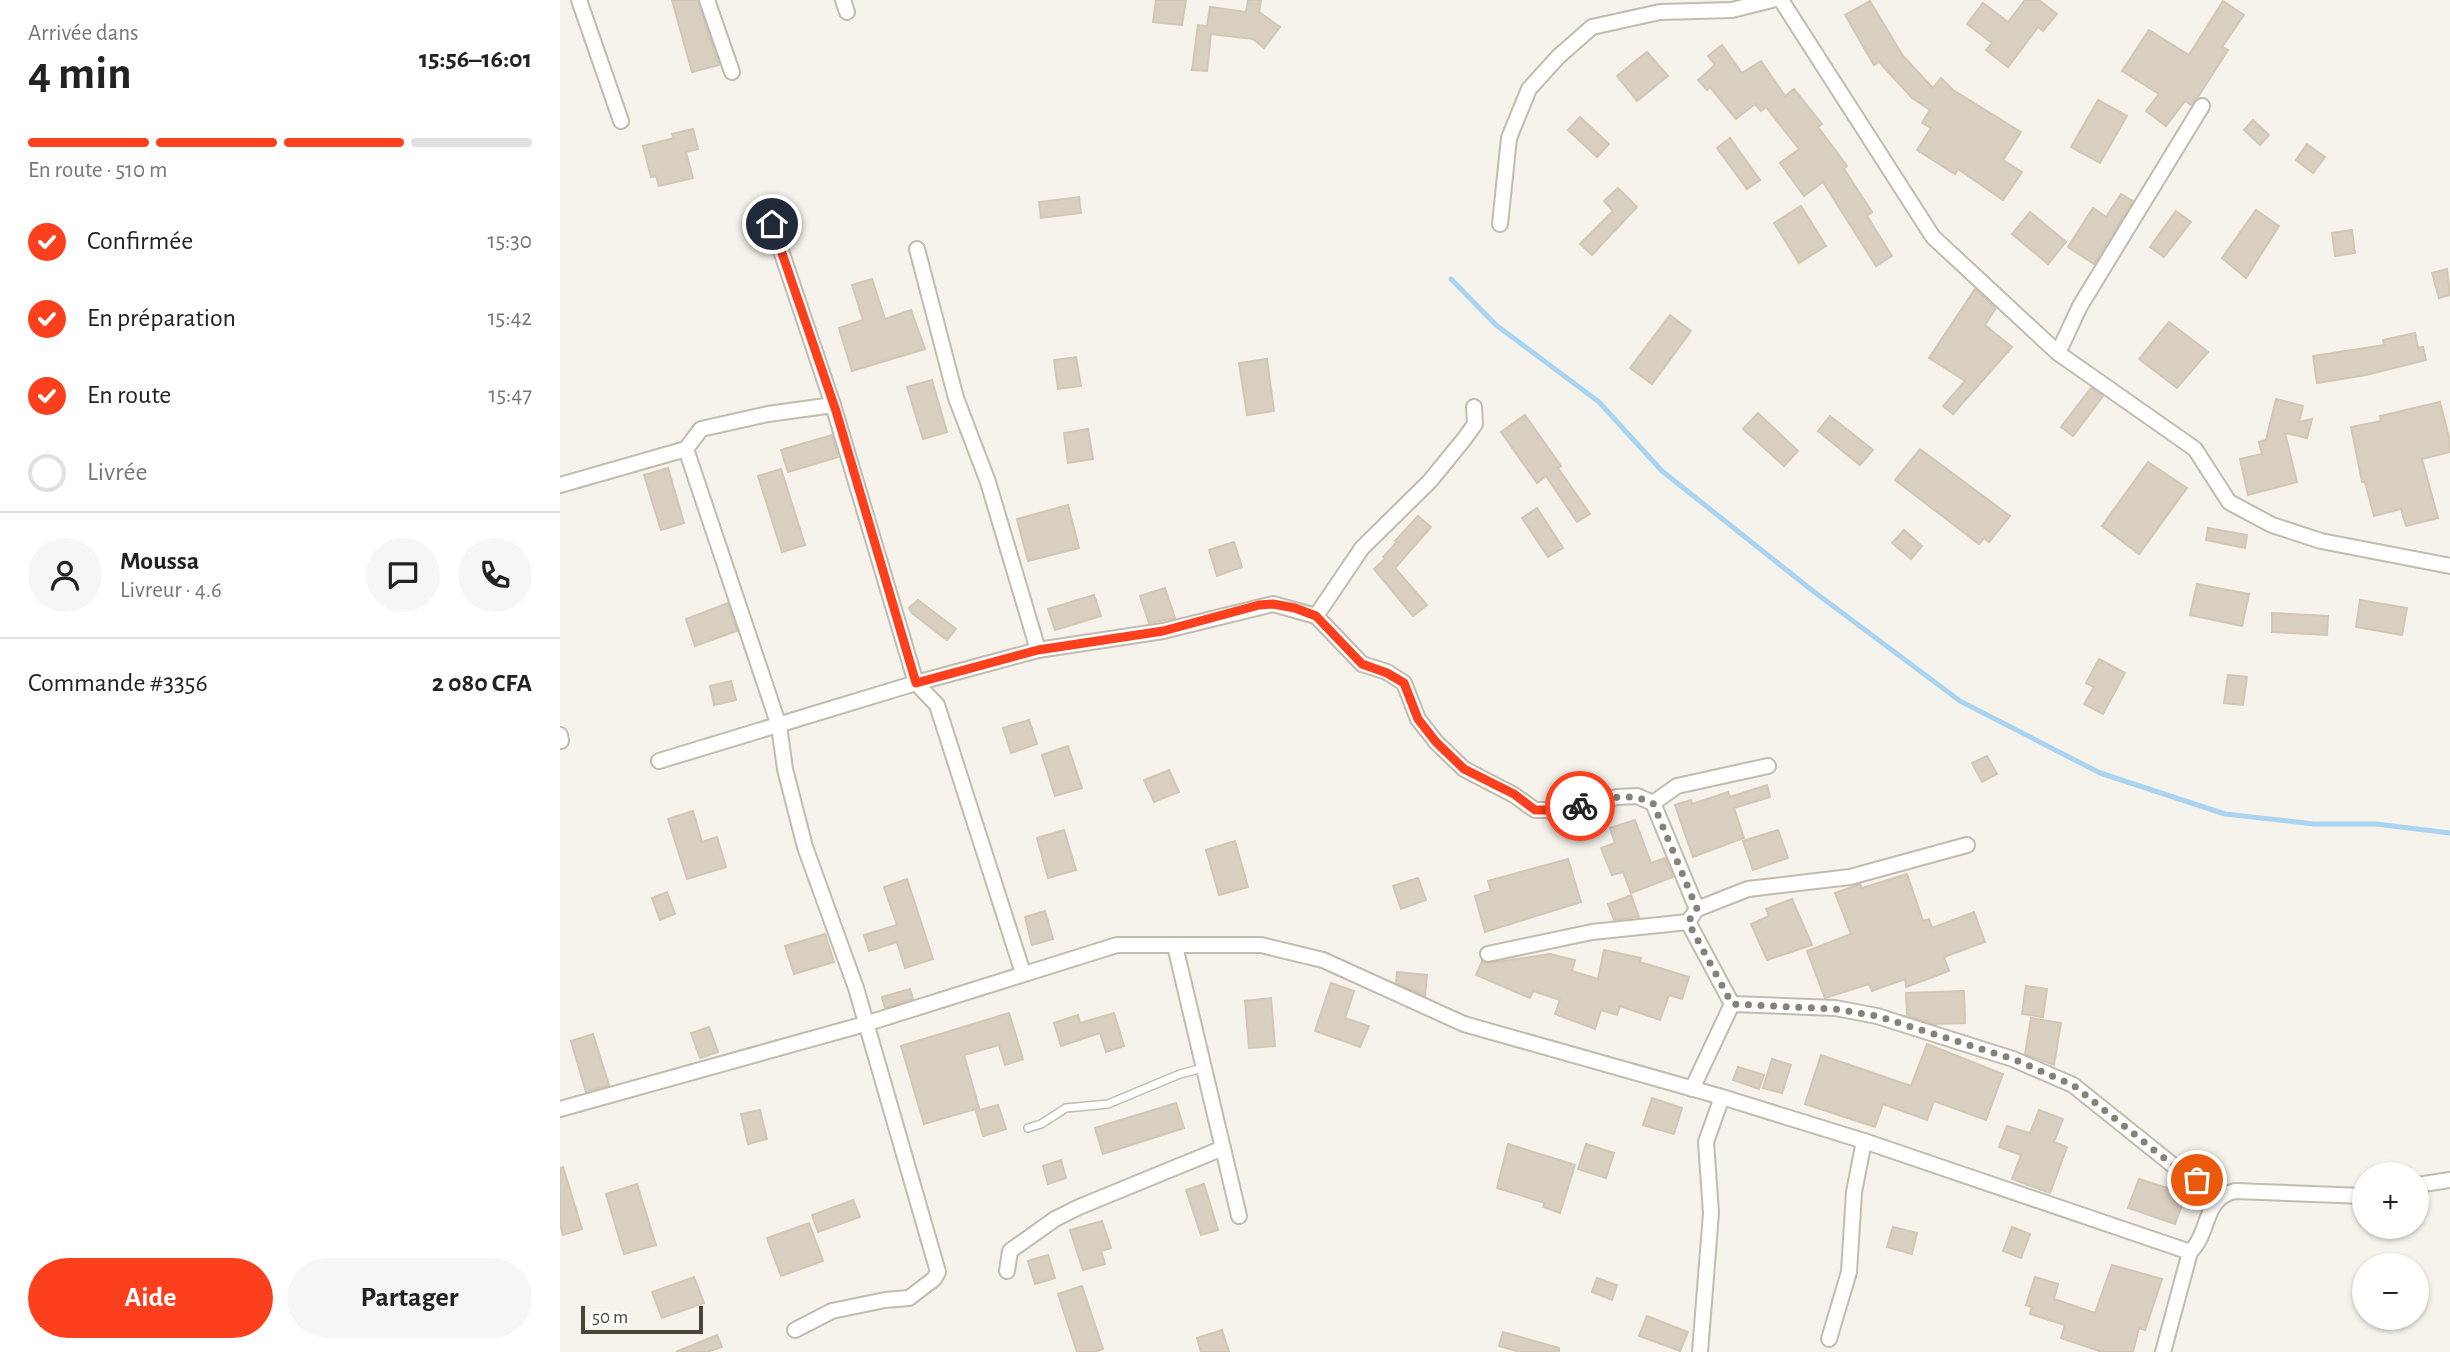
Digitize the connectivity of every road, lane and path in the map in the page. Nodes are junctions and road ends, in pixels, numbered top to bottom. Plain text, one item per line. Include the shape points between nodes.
1 (579, 0) edge
2 (707, 0) edge
3 (1772, 0) edge
4 (1781, 0) edge
5 (732, 72) dead end
6 (2203, 106) dead end
7 (621, 121) dead end
8 (772, 224) dead end
9 (1500, 224) dead end
10 (917, 249) dead end
11 (2059, 353) junction
12 (833, 405) junction
13 (1474, 407) dead end
14 (686, 449) junction
15 (560, 485) edge
16 (2450, 566) edge
17 (1316, 616) junction
18 (1038, 650) junction
19 (916, 683) junction
20 (779, 726) junction
21 (659, 761) dead end
22 (1768, 766) dead end
23 (1653, 803) junction
24 (1967, 845) dead end
25 (1697, 909) junction
26 (1688, 922) junction
27 (1175, 946) junction
28 (1489, 954) dead end
29 (1023, 973) junction
30 (1732, 1004) junction
31 (865, 1024) junction
32 (1204, 1068) junction
33 (1692, 1089) junction
34 (1721, 1097) junction
35 (560, 1109) edge
36 (1028, 1128) dead end
37 (1864, 1141) junction
38 (1223, 1148) junction
39 (2450, 1180) edge
40 (2429, 1183) edge
41 (2221, 1195) junction
42 (2352, 1196) edge
43 (1239, 1216) dead end
44 (2190, 1252) junction
45 (1007, 1271) dead end
46 (795, 1330) dead end
47 (1829, 1339) dead end
48 (1700, 1352) edge
49 (2163, 1352) edge

1 - 7 street
2 - 5 street
3 - 9 street via 1732,10 1660,12 1592,27 1529,89 1509,138
4 - 11 street via 1933,237
6 - 11 street via 2080,306
8 - 12 street
10 - 18 street via 956,398 988,482
11 - 16 street via 2195,449 2229,502 2272,525 2320,541
12 - 14 street via 701,429
12 - 19 street
13 - 17 street via 1475,424 1465,438 1430,481 1362,548
14 - 15 street
14 - 20 street
17 - 18 street via 1295,608 1259,605 1163,631
17 - 23 street via 1362,664 1404,683 1418,719 1464,769 1535,810 1564,810 1617,797 1637,796
18 - 19 street
19 - 20 street
19 - 29 street via 937,705
20 - 21 street
20 - 31 street via 804,847
22 - 23 street via 1677,786
23 - 25 street
24 - 25 street via 1850,877 1748,889
25 - 26 street
26 - 28 street via 1592,932
26 - 30 street
27 - 29 street via 1117,945
27 - 32 street
27 - 33 street via 1261,945 1323,960 1464,1024
29 - 31 street
30 - 33 street
30 - 41 street via 1835,1009 1877,1016 2013,1059 2073,1085 2174,1166
31 - 35 street
31 - 46 street via 938,1272 909,1298 832,1311
32 - 36 lane via 1108,1104 1066,1108
32 - 38 street
33 - 34 street
34 - 37 street
34 - 48 street via 1706,1142 1711,1213
37 - 44 street
37 - 47 street via 1854,1192 1849,1272
38 - 43 street
38 - 45 street via 1055,1219 1010,1251
39 - 40 street
41 - 42 street via 2235,1191
41 - 44 street
44 - 49 street

